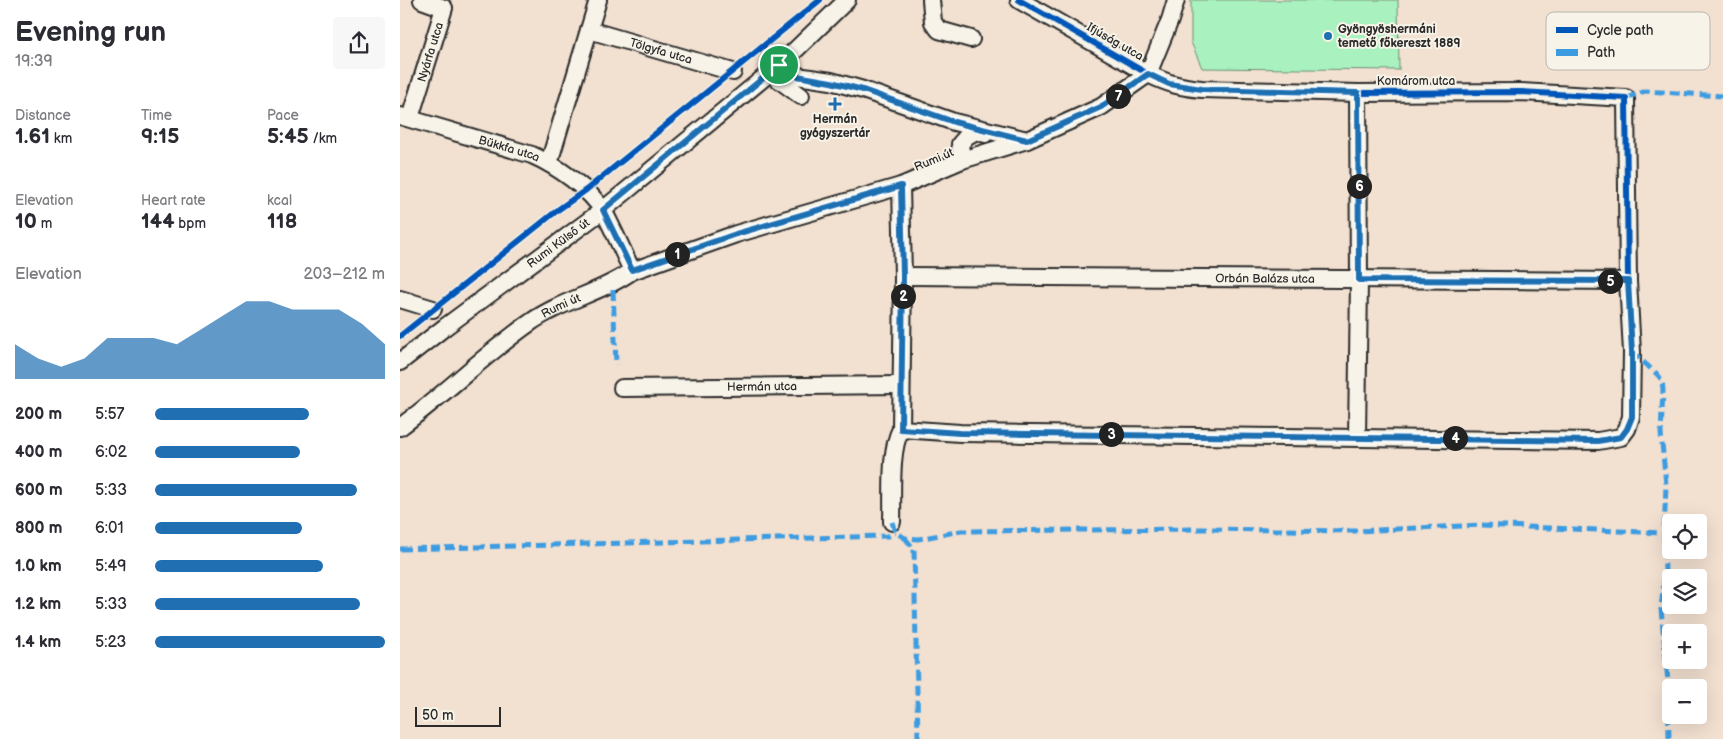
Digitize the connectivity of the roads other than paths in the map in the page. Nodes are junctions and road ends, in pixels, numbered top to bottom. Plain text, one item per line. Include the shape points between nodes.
1 (422, 0) edge
2 (598, 0) edge
3 (847, 0) edge
4 (931, 0) edge
5 (1019, 0) edge
6 (1176, 0) edge
7 (445, 4) edge
8 (589, 30) junction
9 (971, 39) dead end
10 (774, 69) junction
11 (733, 72) dead end
12 (1148, 74) junction
13 (1358, 93) junction
14 (801, 96) dead end
15 (405, 117) edge
16 (1027, 140) junction
17 (1000, 149) junction
18 (962, 160) junction
19 (549, 162) junction
20 (901, 186) junction
21 (603, 210) junction
22 (632, 270) junction
23 (903, 276) junction
24 (1359, 280) junction
25 (1628, 281) junction
26 (400, 299) edge
27 (433, 308) dead end
28 (400, 362) edge
29 (901, 385) junction
30 (622, 388) dead end
31 (400, 427) edge
32 (901, 429) junction
33 (1357, 437) junction
34 (892, 522) dead end

1 - 7 street, Nyárfa utca
2 - 8 street
3 - 10 street, Rumi Külső út
4 - 9 street via 933,22 939,30
5 - 12 street, Ifjúság utca
6 - 12 street
7 - 15 street, Nyárfa utca
8 - 11 street, Tölgyfa utca
8 - 19 street
10 - 14 street
10 - 16 street via 863,90 954,122
10 - 21 street, Rumi Külső út
12 - 13 street, Komárom utca via 1169,84 1202,89
12 - 16 street, Rumi út via 1101,107
13 - 24 street
13 - 25 street, Komárom utca via 1521,92 1626,98
15 - 19 street, Bükkfa utca
16 - 17 street, Rumi út
17 - 18 street, Rumi út
17 - 18 street via 990,136 976,131 960,144
18 - 20 street, Rumi út
19 - 21 street, Bükkfa utca via 586,190
20 - 22 street, Rumi út via 736,234
20 - 23 street
21 - 22 street, Bükkfa utca
21 - 28 street, Rumi Külső út
22 - 31 street, Rumi út via 620,280 554,308 531,322
23 - 24 street, Orbán Balázs utca
23 - 29 street
24 - 25 street, Orbán Balázs utca
24 - 33 street
25 - 33 street via 1632,417 1621,437 1598,441
26 - 27 street
29 - 30 street, Hermán utca
29 - 32 street
32 - 33 street via 960,433
32 - 34 street via 894,458

